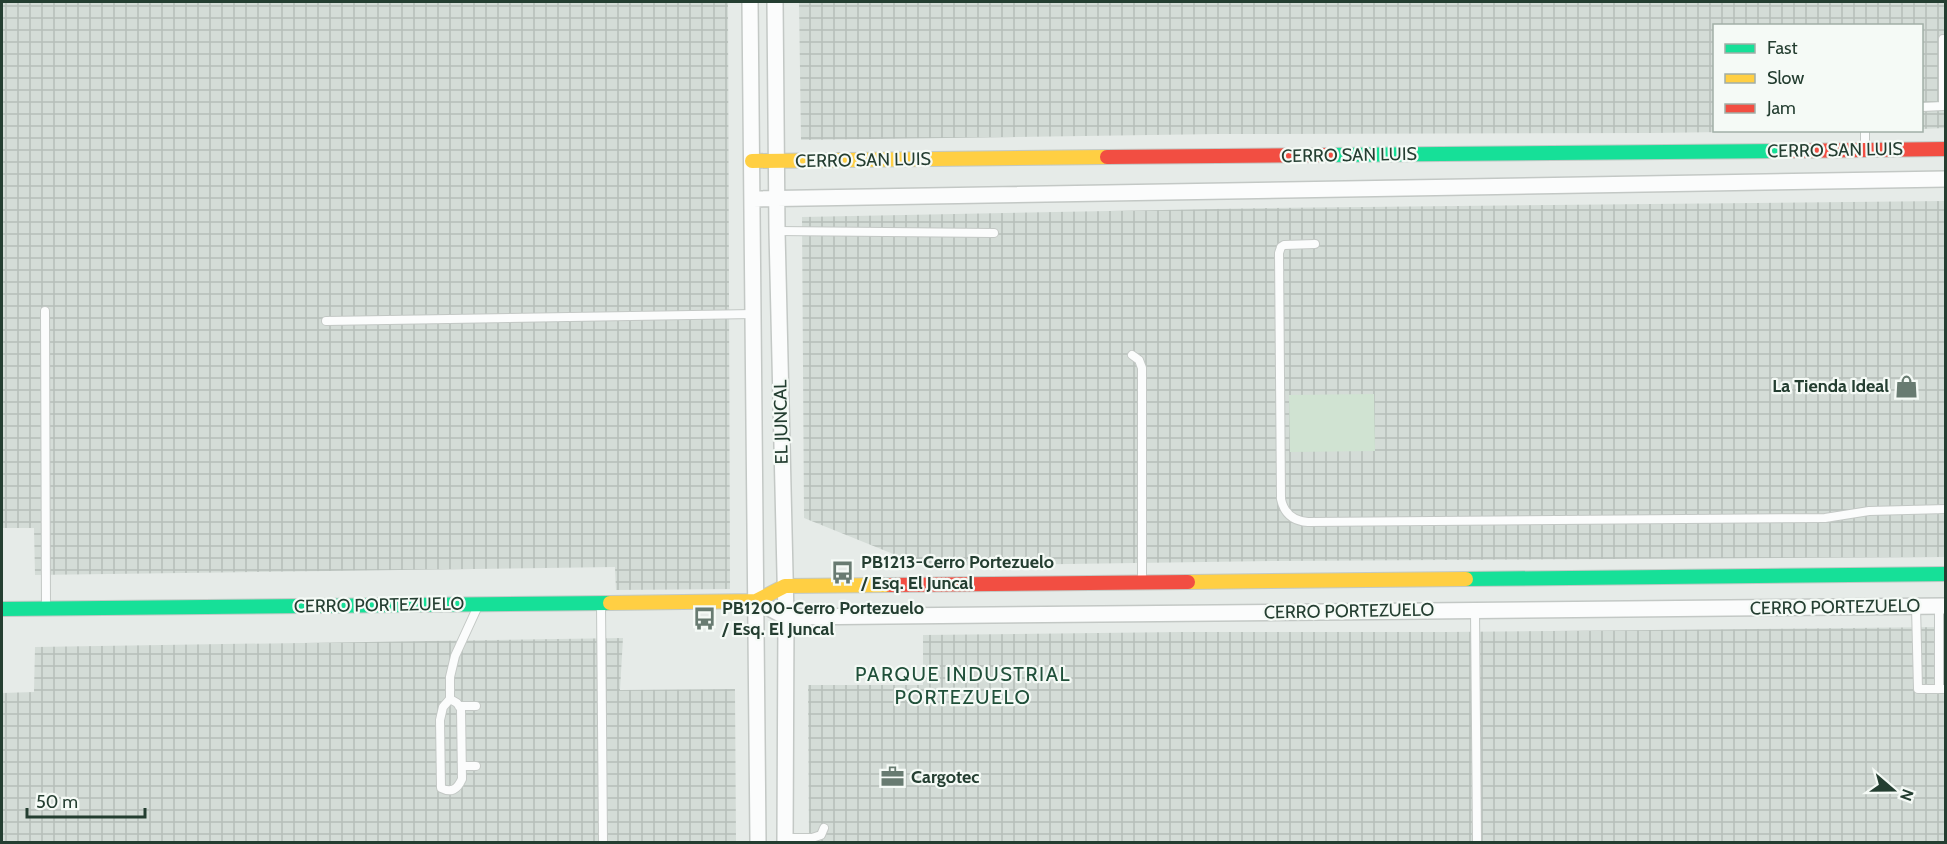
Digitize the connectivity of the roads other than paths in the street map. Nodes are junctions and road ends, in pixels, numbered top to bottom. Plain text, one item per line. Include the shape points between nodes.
1 (750, 2) edge
2 (775, 2) edge
3 (1943, 39) dead end
4 (1923, 107) edge
5 (1865, 132) edge
6 (1946, 149) edge
7 (1865, 150) junction
8 (752, 161) junction
9 (776, 161) junction
10 (1946, 178) edge
11 (753, 199) junction
12 (777, 199) junction
13 (777, 231) junction
14 (994, 233) dead end
15 (1316, 244) dead end
16 (45, 311) dead end
17 (754, 315) junction
18 (326, 321) dead end
19 (1132, 355) dead end
20 (1946, 509) edge
21 (1946, 574) edge
22 (1142, 582) junction
23 (785, 586) junction
24 (756, 601) junction
25 (601, 603) junction
26 (479, 604) junction
27 (1916, 606) junction
28 (1942, 606) edge
29 (46, 608) junction
30 (2, 609) edge
31 (1475, 610) junction
32 (786, 617) junction
33 (1942, 689) edge
34 (450, 699) junction
35 (459, 706) junction
36 (476, 706) dead end
37 (462, 766) junction
38 (476, 766) dead end
39 (824, 828) dead end
40 (785, 840) edge
41 (603, 843) edge
42 (758, 843) edge
43 (1477, 843) edge

1 - 8 street, EL JUNCAL
2 - 9 street, EL JUNCAL
3 - 4 lane via 1943,106
5 - 7 lane
6 - 7 street, CERRO SAN LUIS
7 - 9 street, CERRO SAN LUIS
8 - 9 street, CERRO SAN LUIS
8 - 11 street, EL JUNCAL
9 - 12 street, EL JUNCAL
10 - 12 street, CERRO SAN LUIS
11 - 12 street, CERRO SAN LUIS
11 - 17 street, EL JUNCAL
12 - 13 street, EL JUNCAL
13 - 14 lane
13 - 23 street, EL JUNCAL
15 - 20 lane via 1284,245 1280,253 1281,499 1287,513 1297,520 1826,518 1889,510
16 - 29 lane
17 - 18 lane
17 - 24 street, EL JUNCAL
19 - 22 lane via 1142,369
21 - 22 street, CERRO PORTEZUELO
22 - 23 street, CERRO PORTEZUELO
23 - 24 street, CERRO PORTEZUELO
23 - 32 street, EL JUNCAL
24 - 25 street, CERRO PORTEZUELO
24 - 32 street, CERRO PORTEZUELO
24 - 42 street, EL JUNCAL
25 - 26 street, CERRO PORTEZUELO
25 - 41 lane
26 - 29 street, CERRO PORTEZUELO
26 - 34 lane via 455,656
27 - 28 street, CERRO PORTEZUELO
27 - 31 street, CERRO PORTEZUELO
27 - 33 lane via 1918,689
28 - 33 lane
29 - 30 street, CERRO PORTEZUELO
31 - 32 street, CERRO PORTEZUELO
31 - 43 lane
32 - 40 street, EL JUNCAL
34 - 35 lane
34 - 37 lane via 440,720 441,788 453,791 459,786
35 - 36 lane
35 - 37 lane
37 - 38 lane
39 - 40 lane via 821,835 813,838

